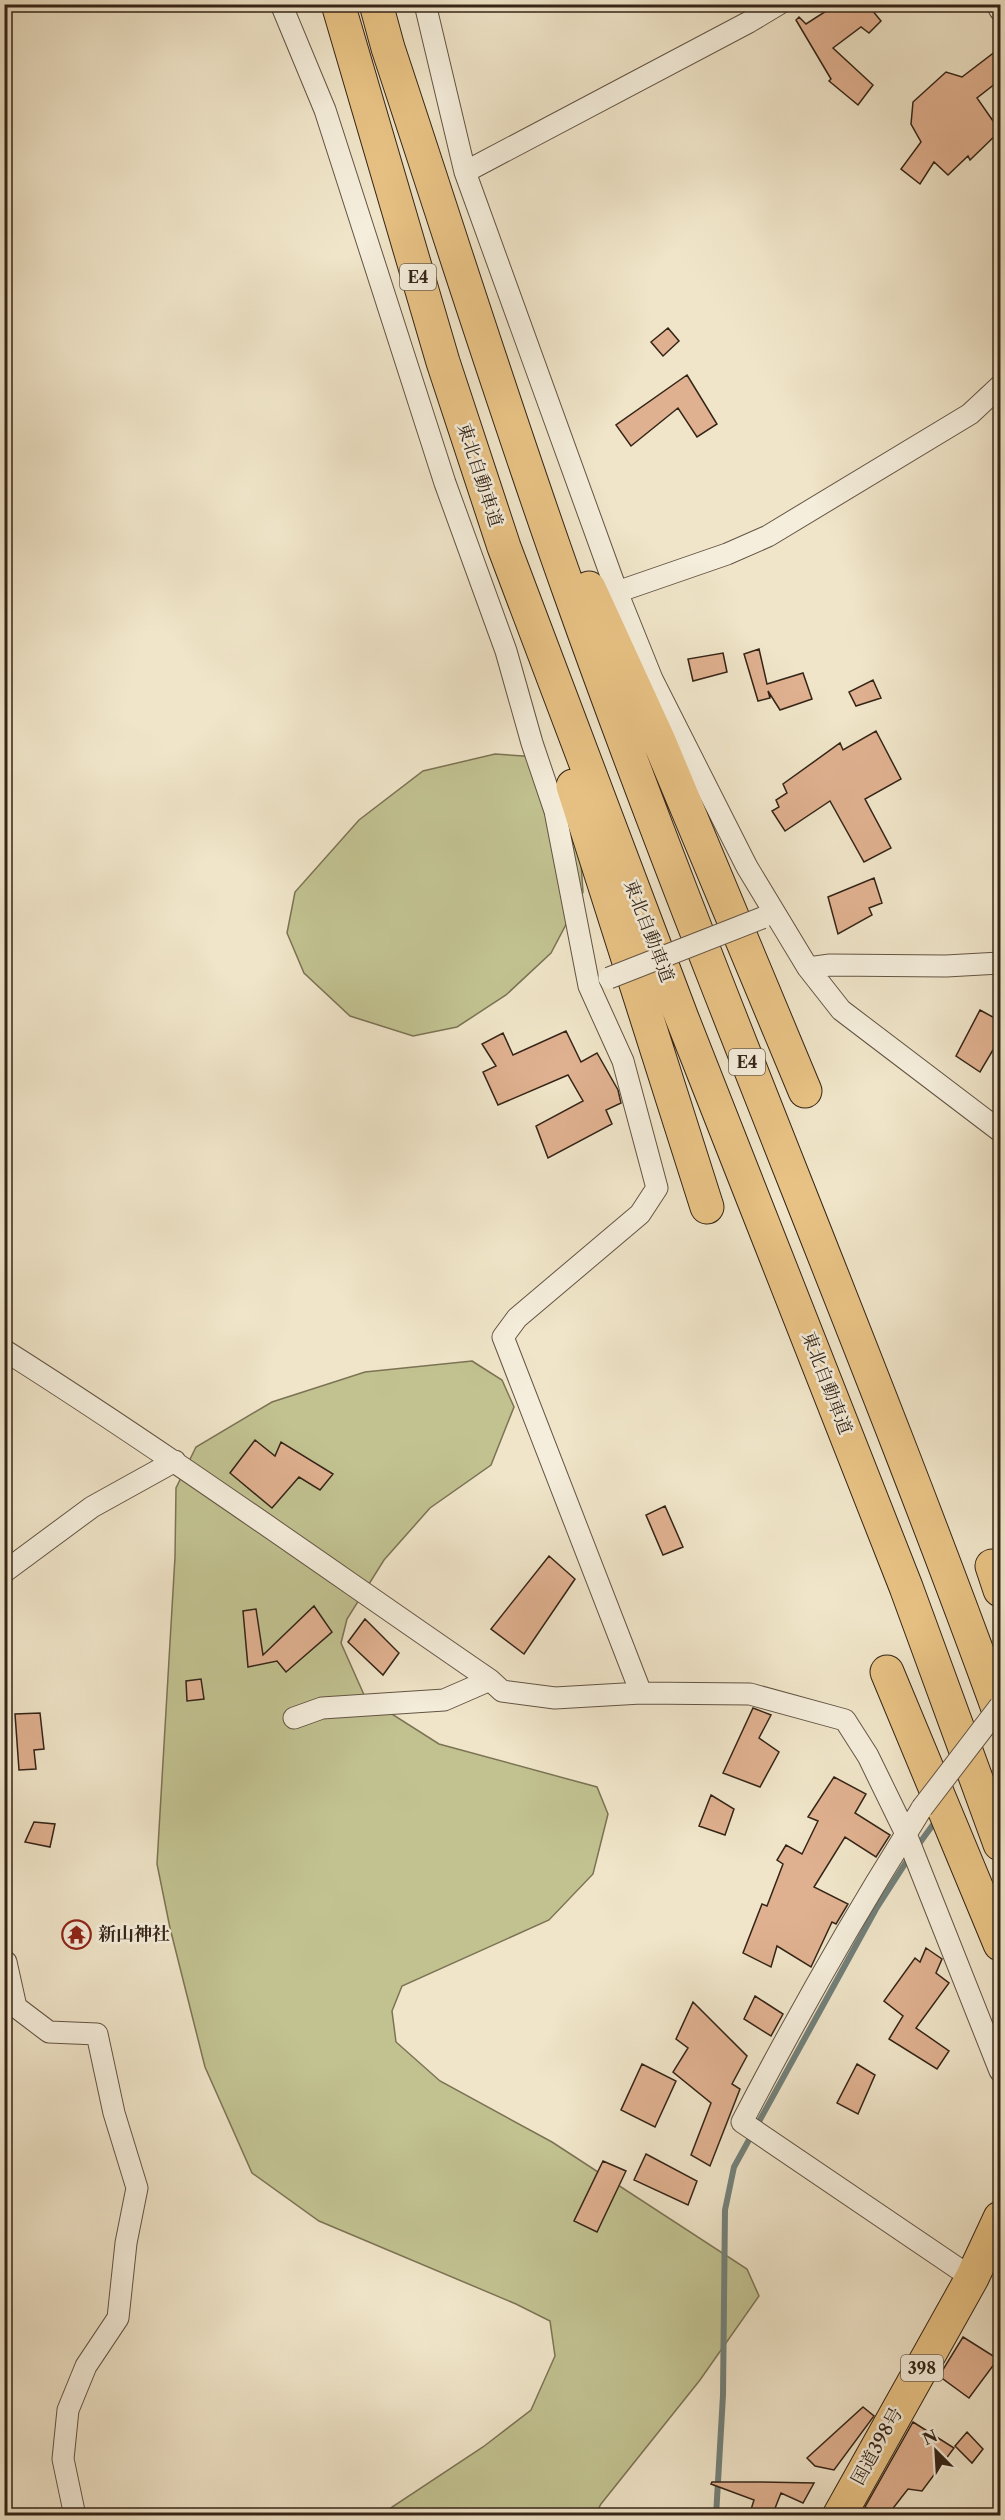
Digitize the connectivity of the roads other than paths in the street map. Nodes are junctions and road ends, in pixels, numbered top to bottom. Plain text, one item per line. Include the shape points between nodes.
1 (281, 4) edge
2 (338, 4) edge
3 (376, 4) edge
4 (425, 4) edge
5 (779, 4) edge
6 (997, 4) edge
7 (1000, 10) edge
8 (465, 172) junction
9 (1000, 386) edge
10 (506, 406) junction
11 (504, 548) junction
12 (617, 592) junction
13 (769, 915) junction
14 (1000, 963) edge
15 (808, 968) junction
16 (599, 982) junction
17 (805, 1091) dead end
18 (1000, 1131) edge
19 (707, 1207) dead end
20 (4, 1350) edge
21 (175, 1461) junction
22 (4, 1572) edge
23 (887, 1672) dead end
24 (490, 1680) junction
25 (641, 1693) junction
26 (1000, 1706) edge
27 (1000, 1714) edge
28 (294, 1718) dead end
29 (908, 1838) junction
30 (1000, 1844) edge
31 (1000, 1944) edge
32 (5, 1961) edge
33 (1000, 2070) edge
34 (1000, 2217) edge
35 (972, 2278) junction
36 (75, 2516) edge
37 (839, 2516) edge

1 - 16 street via 325,110 445,483 506,651 555,811
2 - 11 highway, 東北自動車道 / E4 via 443,362
3 - 10 highway, E4
4 - 8 street
5 - 8 street
6 - 7 street
8 - 12 street
9 - 12 street via 970,414 768,536
10 - 17 highway via 659,741
10 - 27 highway, E4 via 630,754
11 - 19 highway via 552,718
11 - 30 highway, 東北自動車道 / E4 via 682,1018 906,1587
12 - 13 street via 652,679
13 - 15 street
13 - 16 street, bridge
14 - 15 street
15 - 18 street via 841,1010
16 - 25 street via 657,1188 640,1214 517,1318 503,1337
20 - 21 street
21 - 22 street via 92,1507
21 - 24 street
23 - 31 highway
24 - 25 street via 502,1691 555,1698
24 - 28 street via 444,1700 322,1708
25 - 29 street via 750,1694 845,1719 868,1756
26 - 29 street, bridge via 922,1808
29 - 33 street
29 - 35 street via 856,1914 742,2122
32 - 36 street via 16,2007 49,2032 97,2034 136,2188 118,2318 86,2366 68,2410 63,2459
34 - 35 highway, 国道398号 / 398
35 - 37 highway, 国道398号 / 398

